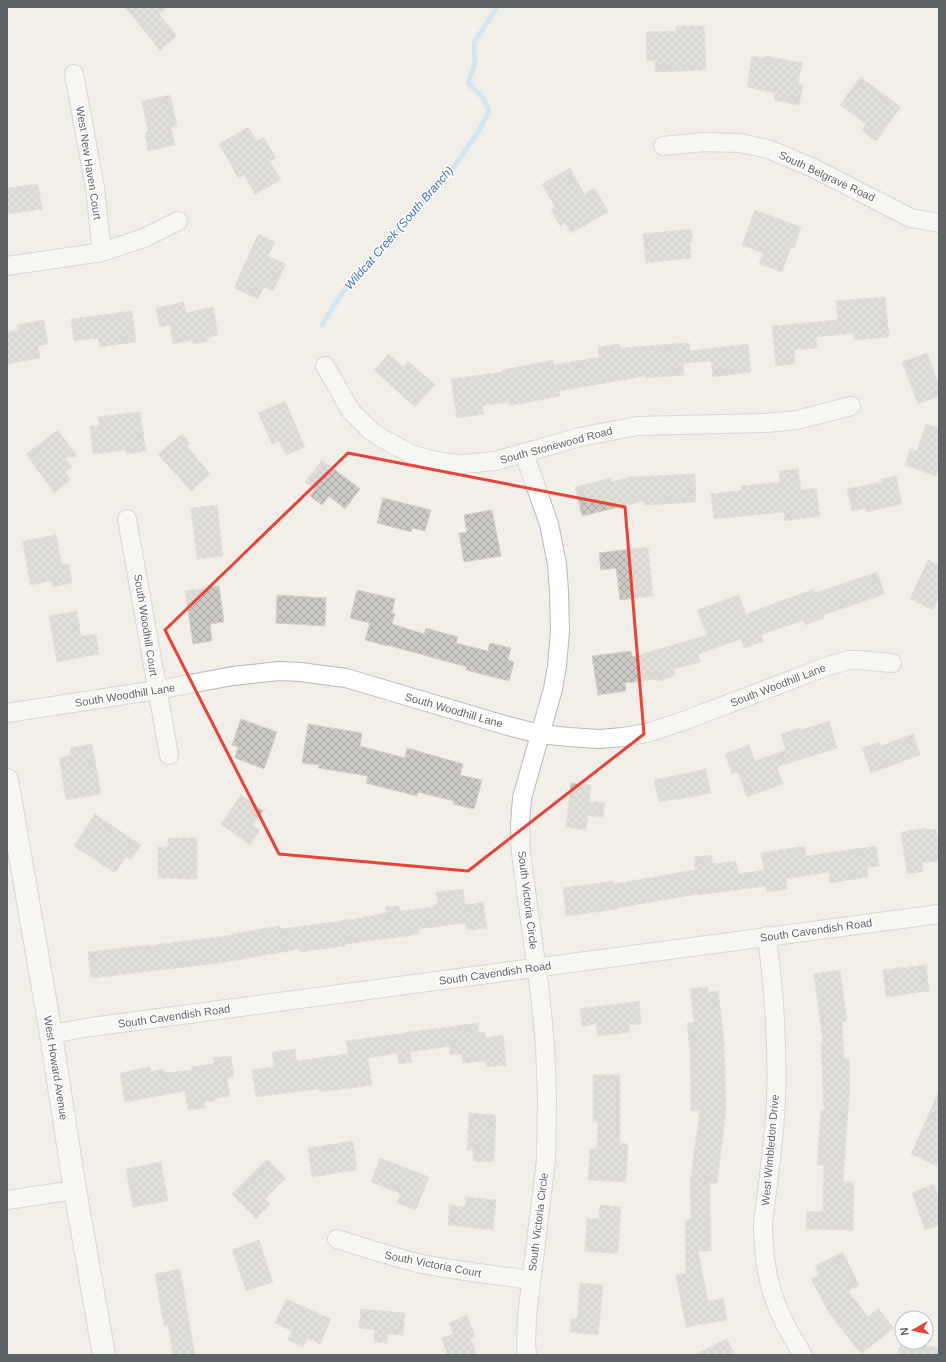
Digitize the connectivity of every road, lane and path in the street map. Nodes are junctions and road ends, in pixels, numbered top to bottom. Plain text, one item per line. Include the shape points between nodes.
1 (74, 74) dead end
2 (663, 146) dead end
3 (178, 221) dead end
4 (939, 223) edge
5 (102, 252) junction
6 (7, 266) edge
7 (325, 366) dead end
8 (852, 406) dead end
9 (524, 453) junction
10 (127, 519) dead end
11 (892, 663) dead end
12 (157, 690) junction
13 (7, 713) edge
14 (540, 734) junction
15 (169, 755) dead end
16 (7, 780) edge
17 (939, 914) edge
18 (768, 936) junction
19 (536, 968) junction
20 (51, 1034) junction
21 (75, 1190) junction
22 (7, 1200) edge
23 (337, 1239) dead end
24 (531, 1280) junction
25 (104, 1355) edge
26 (527, 1355) edge
27 (803, 1355) edge

1 - 5 street, West New Haven Court via 95,188
2 - 4 street, South Belgrave Road via 704,142 740,143 768,149 811,167 911,218
3 - 5 street via 144,238
5 - 6 street
7 - 9 street, South Stonewood Road via 351,411 372,432 411,454 432,460 464,464 495,461
8 - 9 street, South Stonewood Road via 797,420 765,423 637,426 580,437
9 - 14 street, South Victoria Circle via 549,524 557,564 559,591 560,631 557,666
10 - 12 street, South Woodhill Court
11 - 14 street, South Woodhill Lane via 849,660 647,733 599,739
12 - 13 street, South Woodhill Lane
12 - 14 street, South Woodhill Lane via 257,673 319,674 346,678
12 - 15 street, South Woodhill Court
14 - 19 street, South Victoria Circle via 522,798 520,824 521,853
16 - 20 street, West Howard Avenue
17 - 18 street, South Cavendish Road
18 - 19 street, South Cavendish Road
18 - 27 street, West Wimbledon Drive via 774,996 777,1074 763,1241 768,1280 780,1314
19 - 20 street, South Cavendish Road via 91,1026
19 - 24 street, South Victoria Circle via 545,1045 546,1160
20 - 21 street, West Howard Avenue
21 - 22 street
21 - 25 street, West Howard Avenue
23 - 24 street, South Victoria Court via 382,1254 422,1263
24 - 26 street, South Victoria Circle via 527,1316

